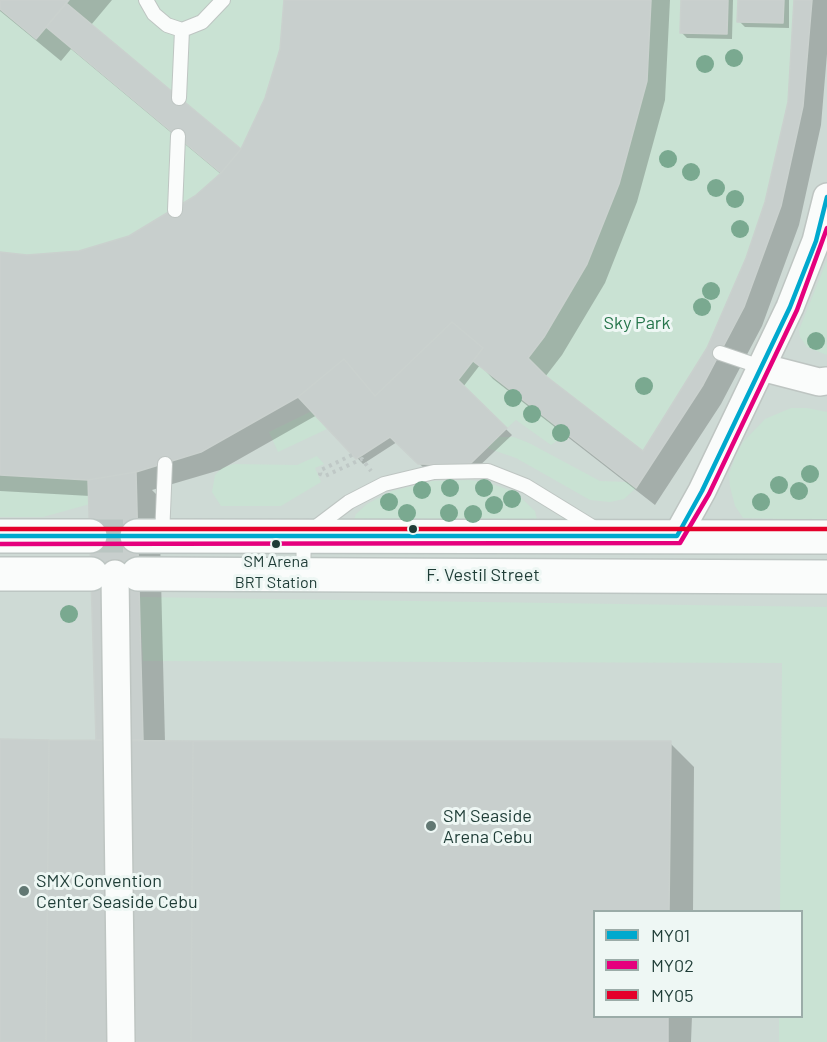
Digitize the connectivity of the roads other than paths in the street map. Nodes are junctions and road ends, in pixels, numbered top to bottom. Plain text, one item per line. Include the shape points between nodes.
1 (146, 0) edge
2 (223, 0) edge
3 (182, 30) junction
4 (179, 98) dead end
5 (178, 136) dead end
6 (827, 197) edge
7 (175, 210) dead end
8 (720, 353) dead end
9 (761, 367) junction
10 (827, 381) edge
11 (165, 464) dead end
12 (0, 536) edge
13 (90, 536) tunnel mouth
14 (150, 536) joint
15 (304, 536) junction
16 (608, 537) junction
17 (676, 537) junction
18 (827, 537) edge
19 (0, 574) edge
20 (115, 574) junction
21 (303, 575) junction
22 (827, 577) edge
23 (121, 1042) edge

1 - 3 lane via 167,25
2 - 3 lane via 202,22
3 - 4 lane
5 - 7 lane
6 - 9 street via 816,241
8 - 9 lane
9 - 10 street
9 - 17 street
11 - 14 lane
12 - 13 main road
14 - 15 main road
15 - 16 main road
15 - 16 lane via 349,502 384,484 434,472 488,471 526,486
15 - 21 lane
16 - 17 main road
17 - 18 main road
19 - 20 main road, F. Vestil Street
20 - 21 main road, F. Vestil Street
20 - 23 street
21 - 22 main road, F. Vestil Street

